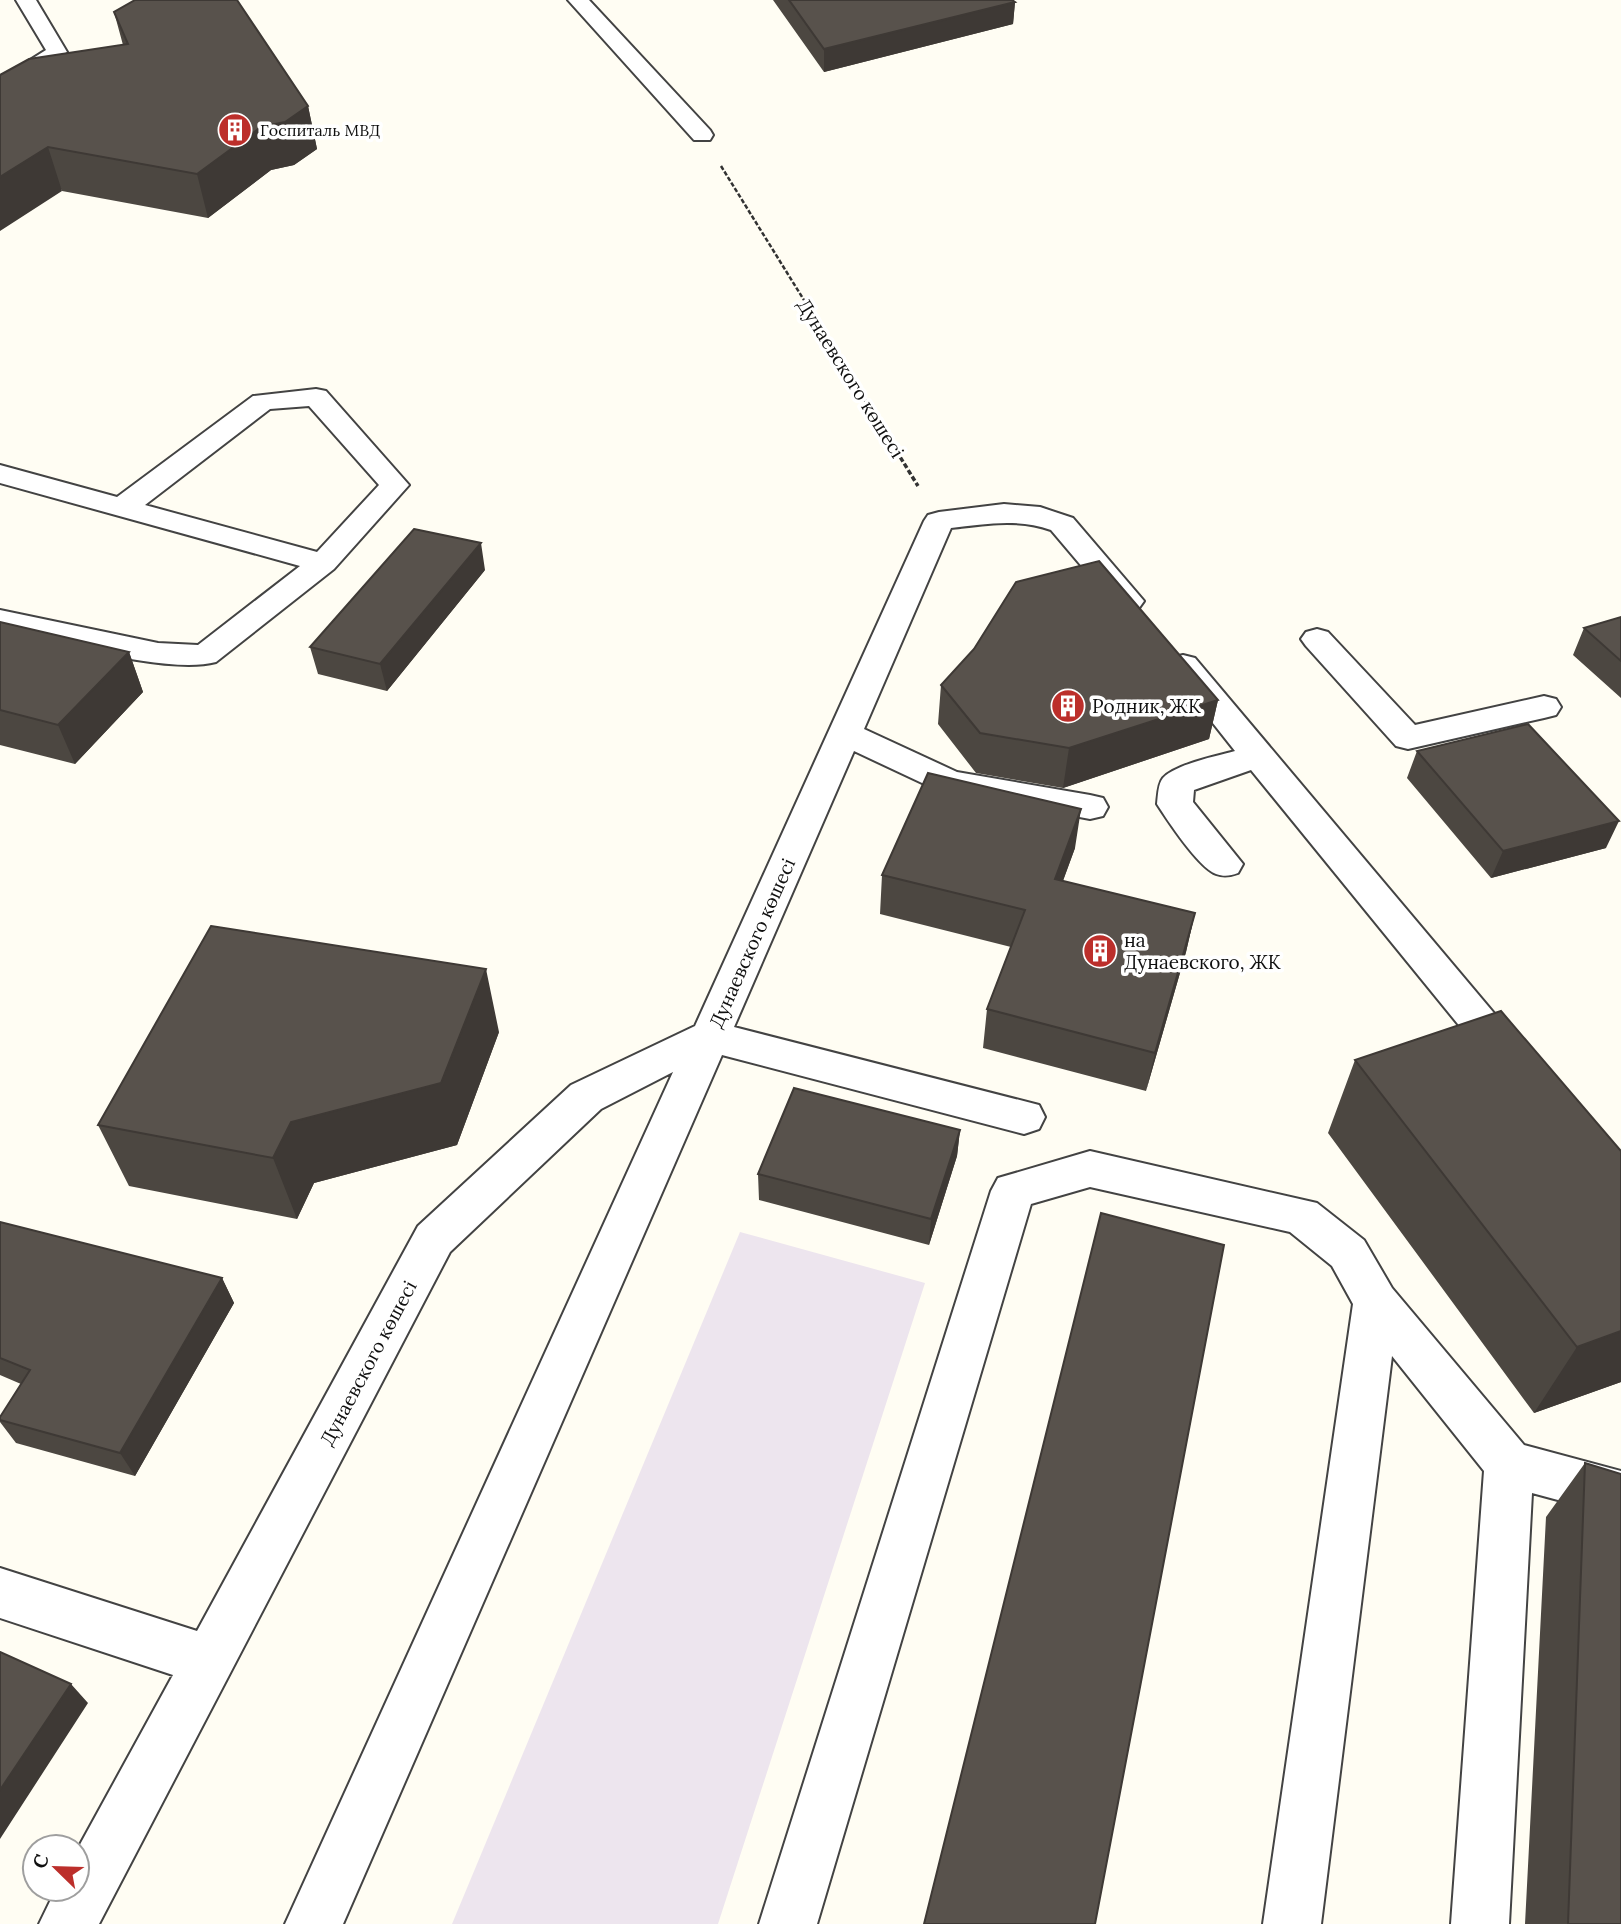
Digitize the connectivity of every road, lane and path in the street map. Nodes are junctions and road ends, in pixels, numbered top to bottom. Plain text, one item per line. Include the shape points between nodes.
1 (26, 0) edge
2 (578, 0) edge
3 (0, 88) edge
4 (702, 135) joint
5 (0, 474) edge
6 (123, 507) junction
7 (939, 521) junction
8 (323, 563) junction
9 (0, 620) edge
10 (1317, 639) dead end
11 (1544, 707) dead end
12 (846, 734) junction
13 (1261, 755) junction
14 (1090, 807) dead end
15 (1225, 864) dead end
16 (710, 1036) junction
17 (1534, 1087) edge
18 (1024, 1117) dead end
19 (1376, 1302) junction
20 (1509, 1464) junction
21 (1621, 1494) edge
22 (0, 1593) edge
23 (209, 1661) junction
24 (68, 1924) edge
25 (314, 1924) edge
26 (788, 1924) edge
27 (1292, 1924) edge
28 (1480, 1924) edge

1 - 3 street via 57,52
2 - 4 street
4 - 7 path, Дунаевского көшесі
5 - 6 street
6 - 8 street
6 - 8 street via 263,402 316,397 395,485
7 - 12 street, Дунаевского көшесі
7 - 13 street via 1004,513 1040,516 1062,524
8 - 9 street via 205,655 158,653
10 - 11 street via 1408,738
12 - 14 street via 949,782
12 - 16 street, Дунаевского көшесі
13 - 15 street via 1177,784 1175,804
13 - 17 street
16 - 18 street
16 - 23 street, Дунаевского көшесі via 586,1097 434,1239
16 - 25 street
19 - 20 street
19 - 26 street via 1349,1254 1302,1216 1090,1169 1013,1191
19 - 27 street
20 - 21 street
20 - 28 street
22 - 23 street
23 - 24 street, Дунаевского көшесі

